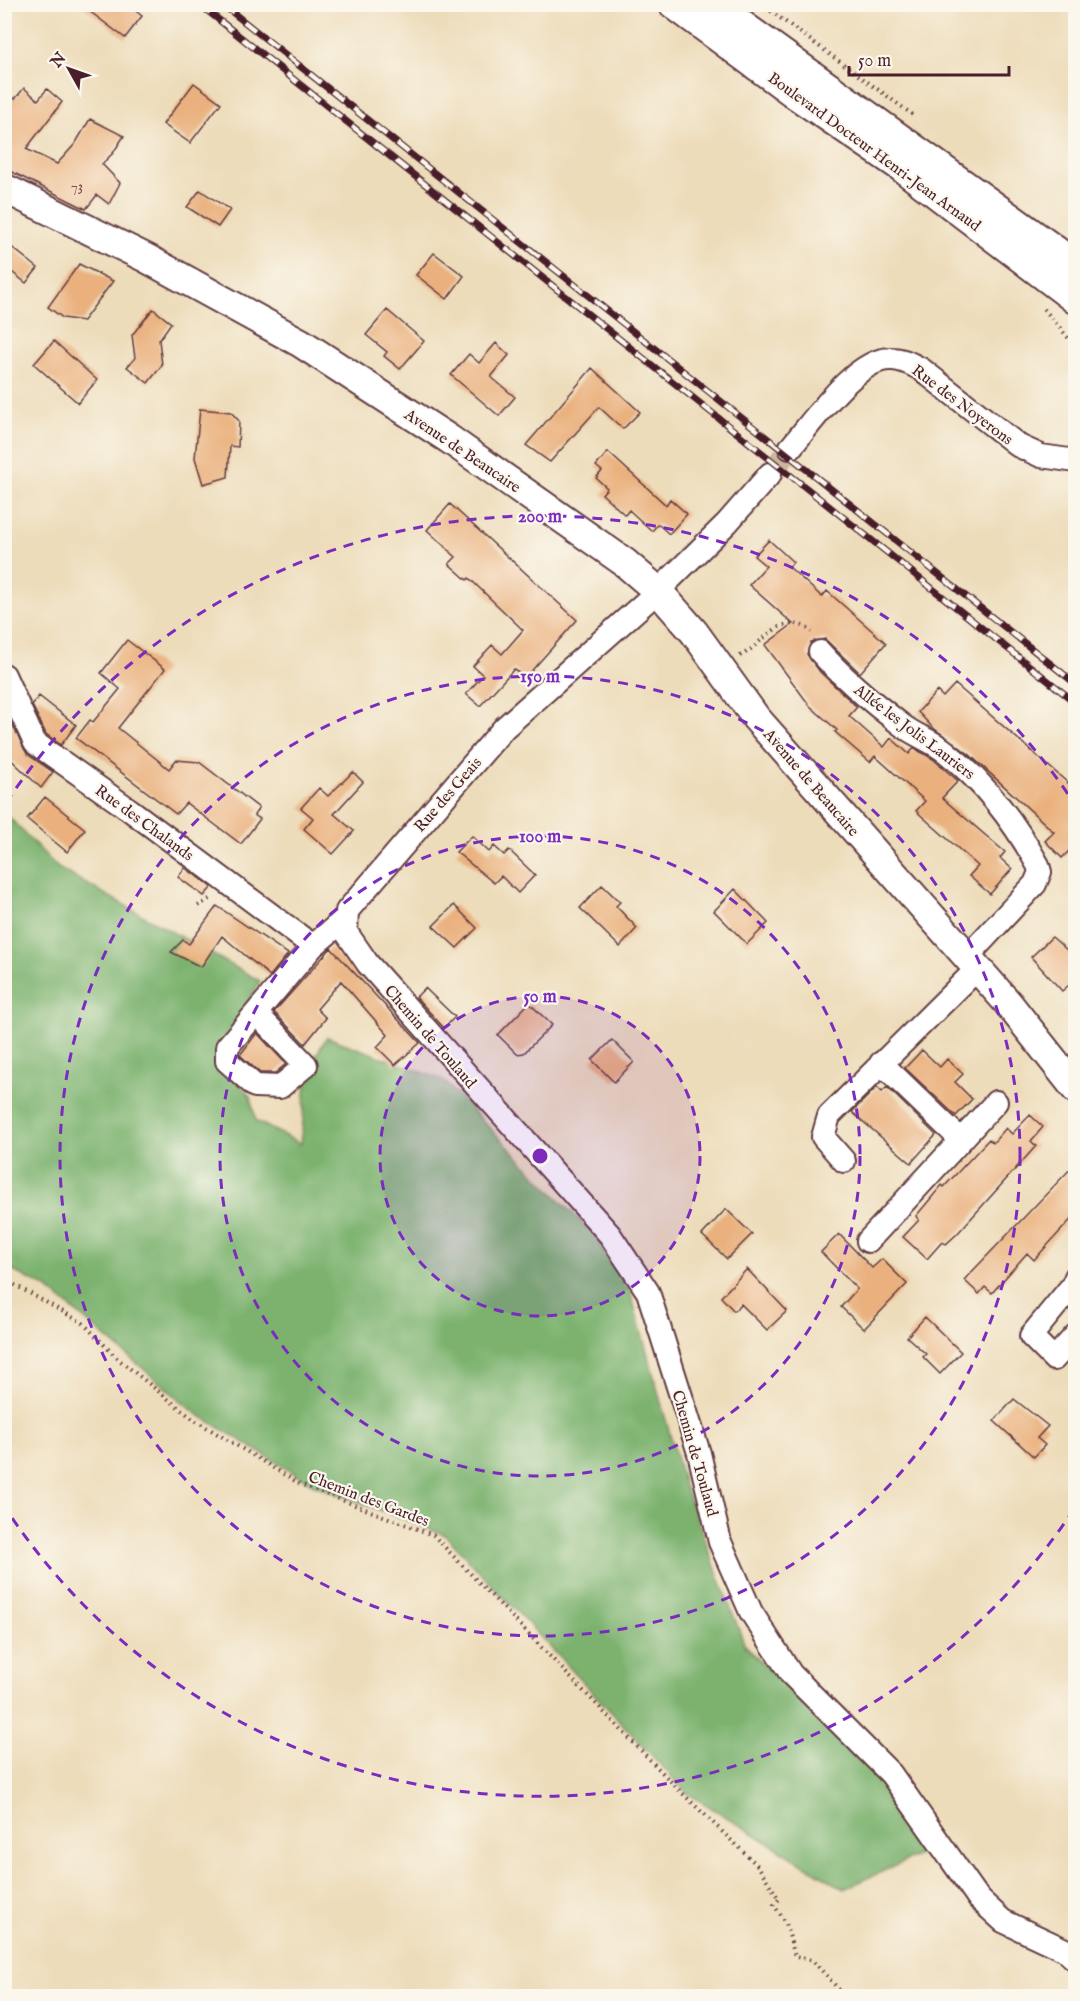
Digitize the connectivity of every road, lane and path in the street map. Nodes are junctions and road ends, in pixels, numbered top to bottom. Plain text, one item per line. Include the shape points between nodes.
1 (673, 4) edge
2 (713, 4) edge
3 (761, 4) edge
4 (917, 117) dead end
5 (4, 188) edge
6 (1076, 265) edge
7 (1076, 300) edge
8 (790, 448) tunnel mouth
9 (1072, 458) edge
10 (770, 474) tunnel mouth
11 (658, 591) junction
12 (820, 652) joint
13 (737, 657) dead end
14 (4, 675) edge
15 (346, 918) junction
16 (313, 946) junction
17 (972, 963) junction
18 (1008, 1003) junction
19 (256, 1014) dead end
20 (1076, 1061) edge
21 (881, 1063) junction
22 (1076, 1089) edge
23 (996, 1102) dead end
24 (961, 1140) junction
25 (844, 1161) dead end
26 (868, 1241) dead end
27 (4, 1279) edge
28 (1074, 1284) edge
29 (1076, 1335) edge
30 (1076, 1960) edge
31 (845, 1996) edge

1 - 7 main road, Boulevard Docteur Henri-Jean Arnaud via 901,167
2 - 6 main road, Boulevard Docteur Henri-Jean Arnaud
3 - 4 path
5 - 11 main road, Avenue de Beaucaire via 146,258 301,343 449,439 624,562
8 - 9 street, Rue des Noyerons via 855,374 869,364 889,358 921,369 1019,446 1041,456
10 - 11 street
11 - 15 street, Rue des Geais via 504,728 347,911
11 - 17 main road, Avenue de Beaucaire via 694,632 756,718
12 - 13 path via 828,645 804,625 793,624 768,632
12 - 17 street, Allée les Jolis Lauriers via 904,727 944,750 982,783 1017,828 1038,865 1040,872 1035,884
14 - 16 street, Rue des Chalands via 34,743
15 - 16 street, Rue des Geais
15 - 30 street, Chemin de Toulaud via 346,932 368,964 610,1235 648,1292 699,1454 720,1542 751,1612 791,1674 891,1774 979,1899 1003,1921 1065,1950
16 - 19 street, Rue des Geais
17 - 18 main road, Avenue de Beaucaire
17 - 21 street, Allée les Jolis Lauriers
18 - 20 main road, Avenue de Beaucaire
18 - 22 main road, Avenue de Beaucaire
21 - 24 street
21 - 25 street, Allée les Jolis Lauriers via 829,1116 823,1137
23 - 24 street
24 - 26 street
27 - 31 path, Chemin des Gardes via 83,1323 118,1359 193,1419 300,1484 433,1535 681,1792 758,1866 779,1899 774,1905 786,1923 795,1957 812,1960
28 - 29 street via 1031,1335 1054,1359

